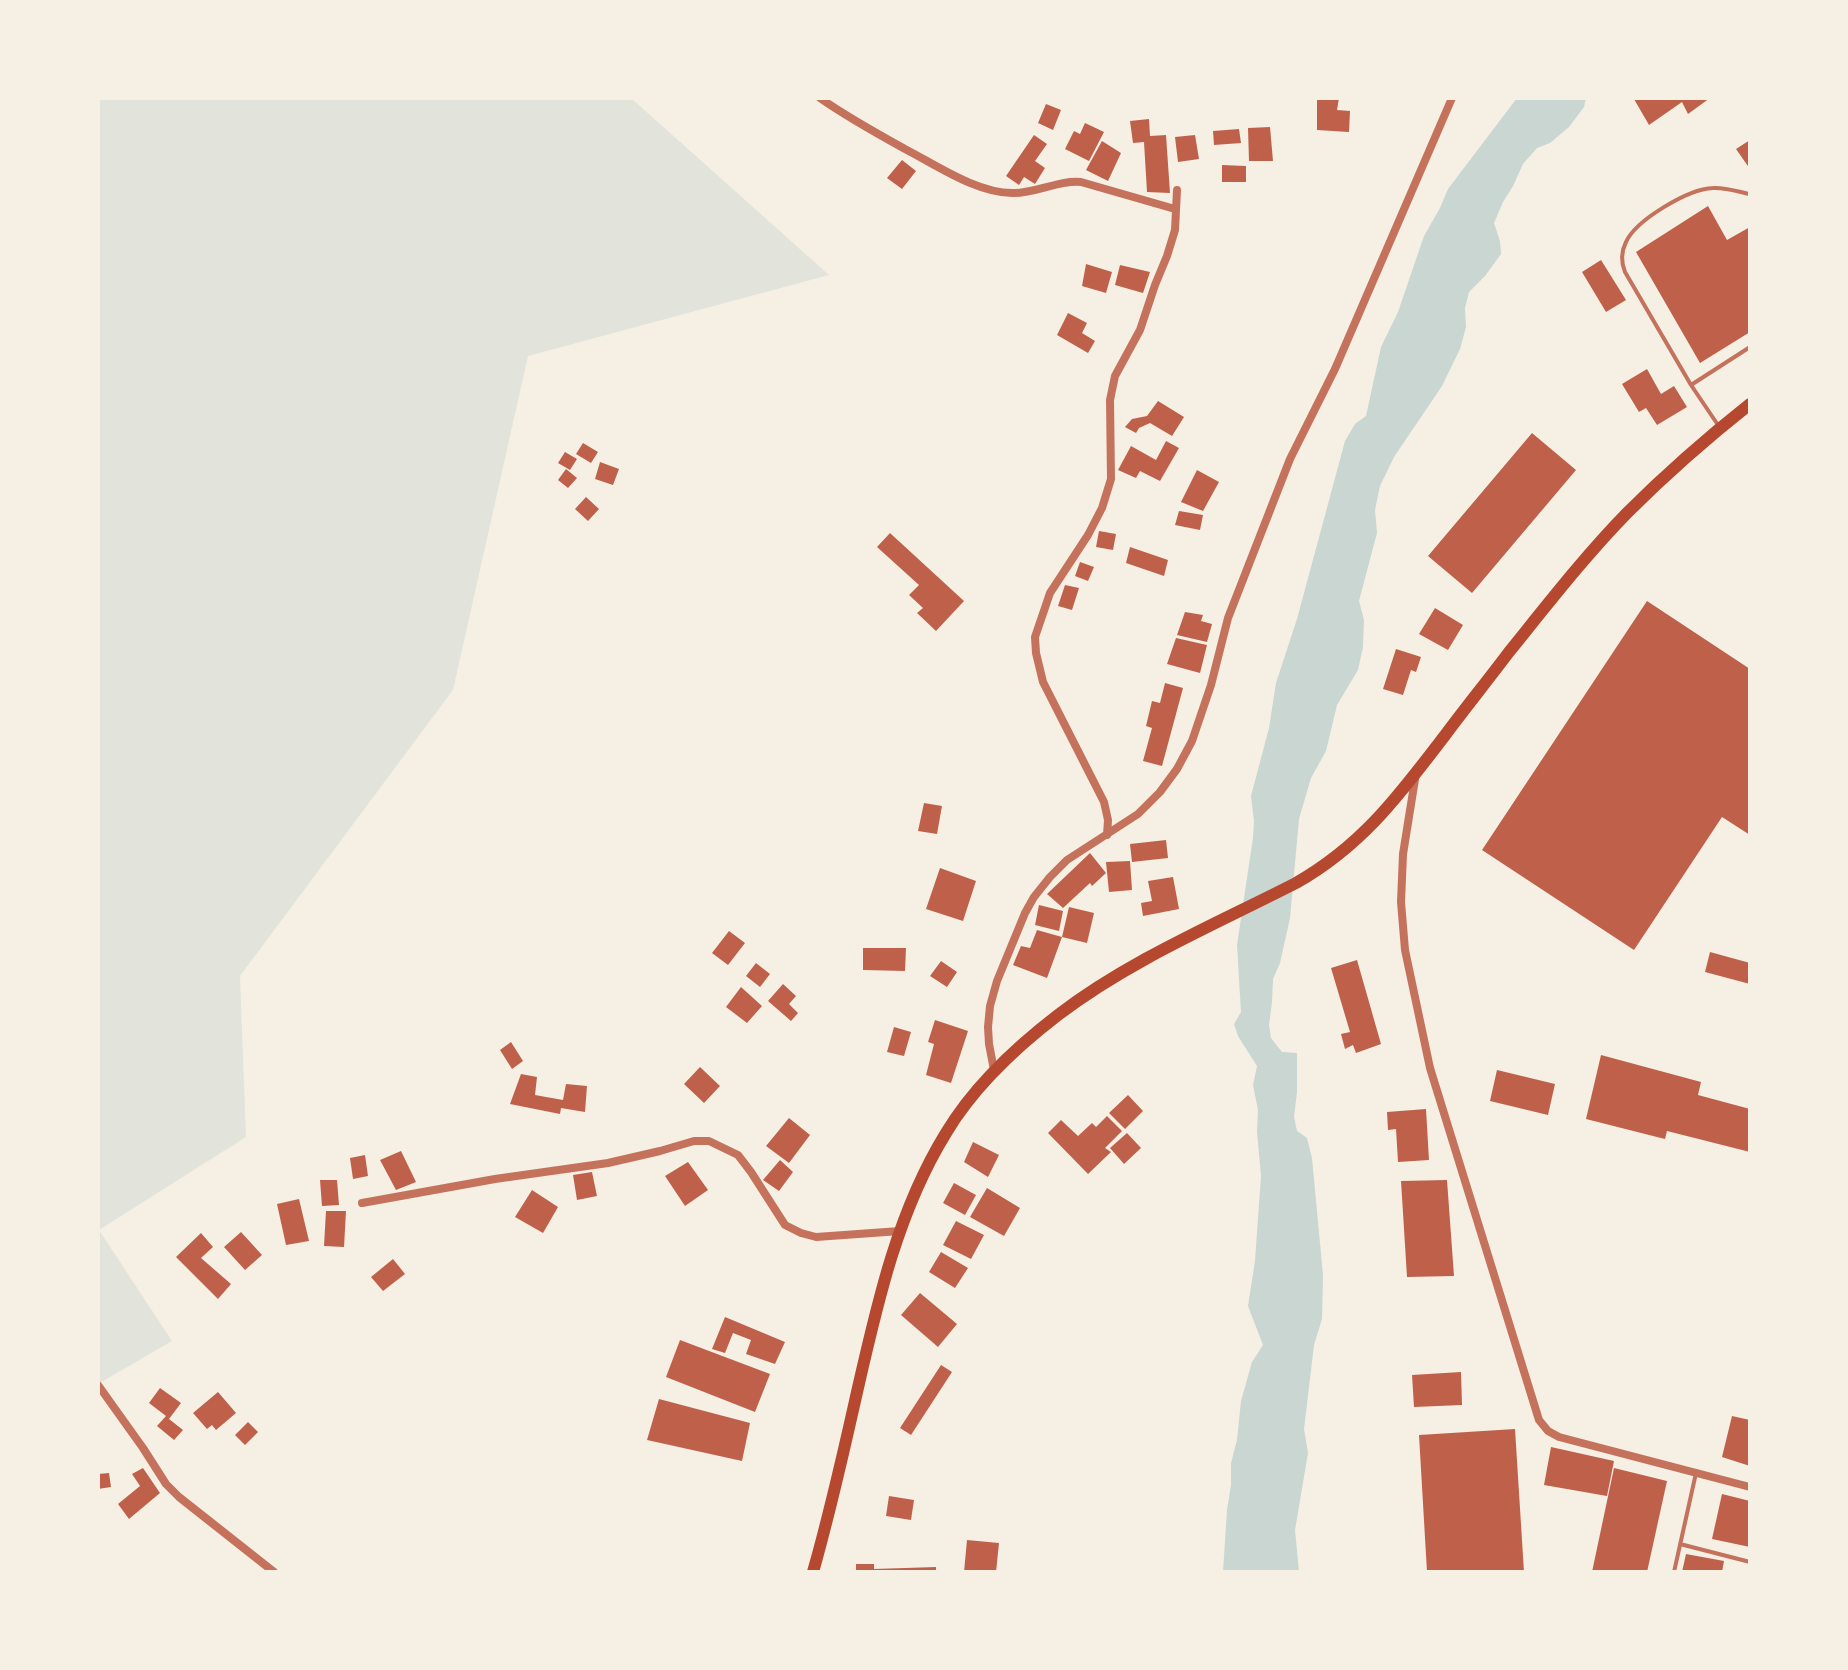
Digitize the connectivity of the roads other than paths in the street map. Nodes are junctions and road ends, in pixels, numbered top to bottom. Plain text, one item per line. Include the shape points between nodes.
1 (820, 98) edge
2 (1452, 98) edge
3 (1177, 190) dead end
4 (1750, 194) edge
5 (1175, 209) junction
6 (1750, 347) edge
7 (1691, 385) junction
8 (1750, 404) edge
9 (1720, 428) junction
10 (1416, 773) junction
11 (1107, 835) junction
12 (994, 1070) junction
13 (362, 1203) dead end
14 (900, 1231) junction
15 (98, 1385) edge
16 (1696, 1473) junction
17 (1750, 1487) edge
18 (1680, 1544) junction
19 (1750, 1562) edge
20 (274, 1572) edge
21 (813, 1572) edge
22 (1674, 1572) edge

1 - 5 street via 940,168 996,191 1081,182
2 - 11 street via 1335,369 1290,459 1228,618 1192,741 1160,792
3 - 5 street
4 - 7 lane via 1712,188 1674,200 1634,228 1625,244 1625,272
5 - 11 street via 1167,256 1140,330 1115,376 1110,400 1111,479 1102,508 1050,593 1035,637 1043,682 1104,802
6 - 7 lane
7 - 9 lane
8 - 9 main road
9 - 10 main road via 1599,544
10 - 12 main road via 1346,851 1088,994
10 - 16 street via 1403,854 1405,950 1430,1068 1539,1420 1559,1437
11 - 12 street via 1067,860 1025,913 990,1006
12 - 14 main road via 946,1132
13 - 14 street via 709,1141 738,1155 785,1225 801,1233 816,1237
14 - 21 main road
15 - 20 street via 166,1484
16 - 17 street
16 - 18 lane
18 - 19 lane
18 - 22 lane

